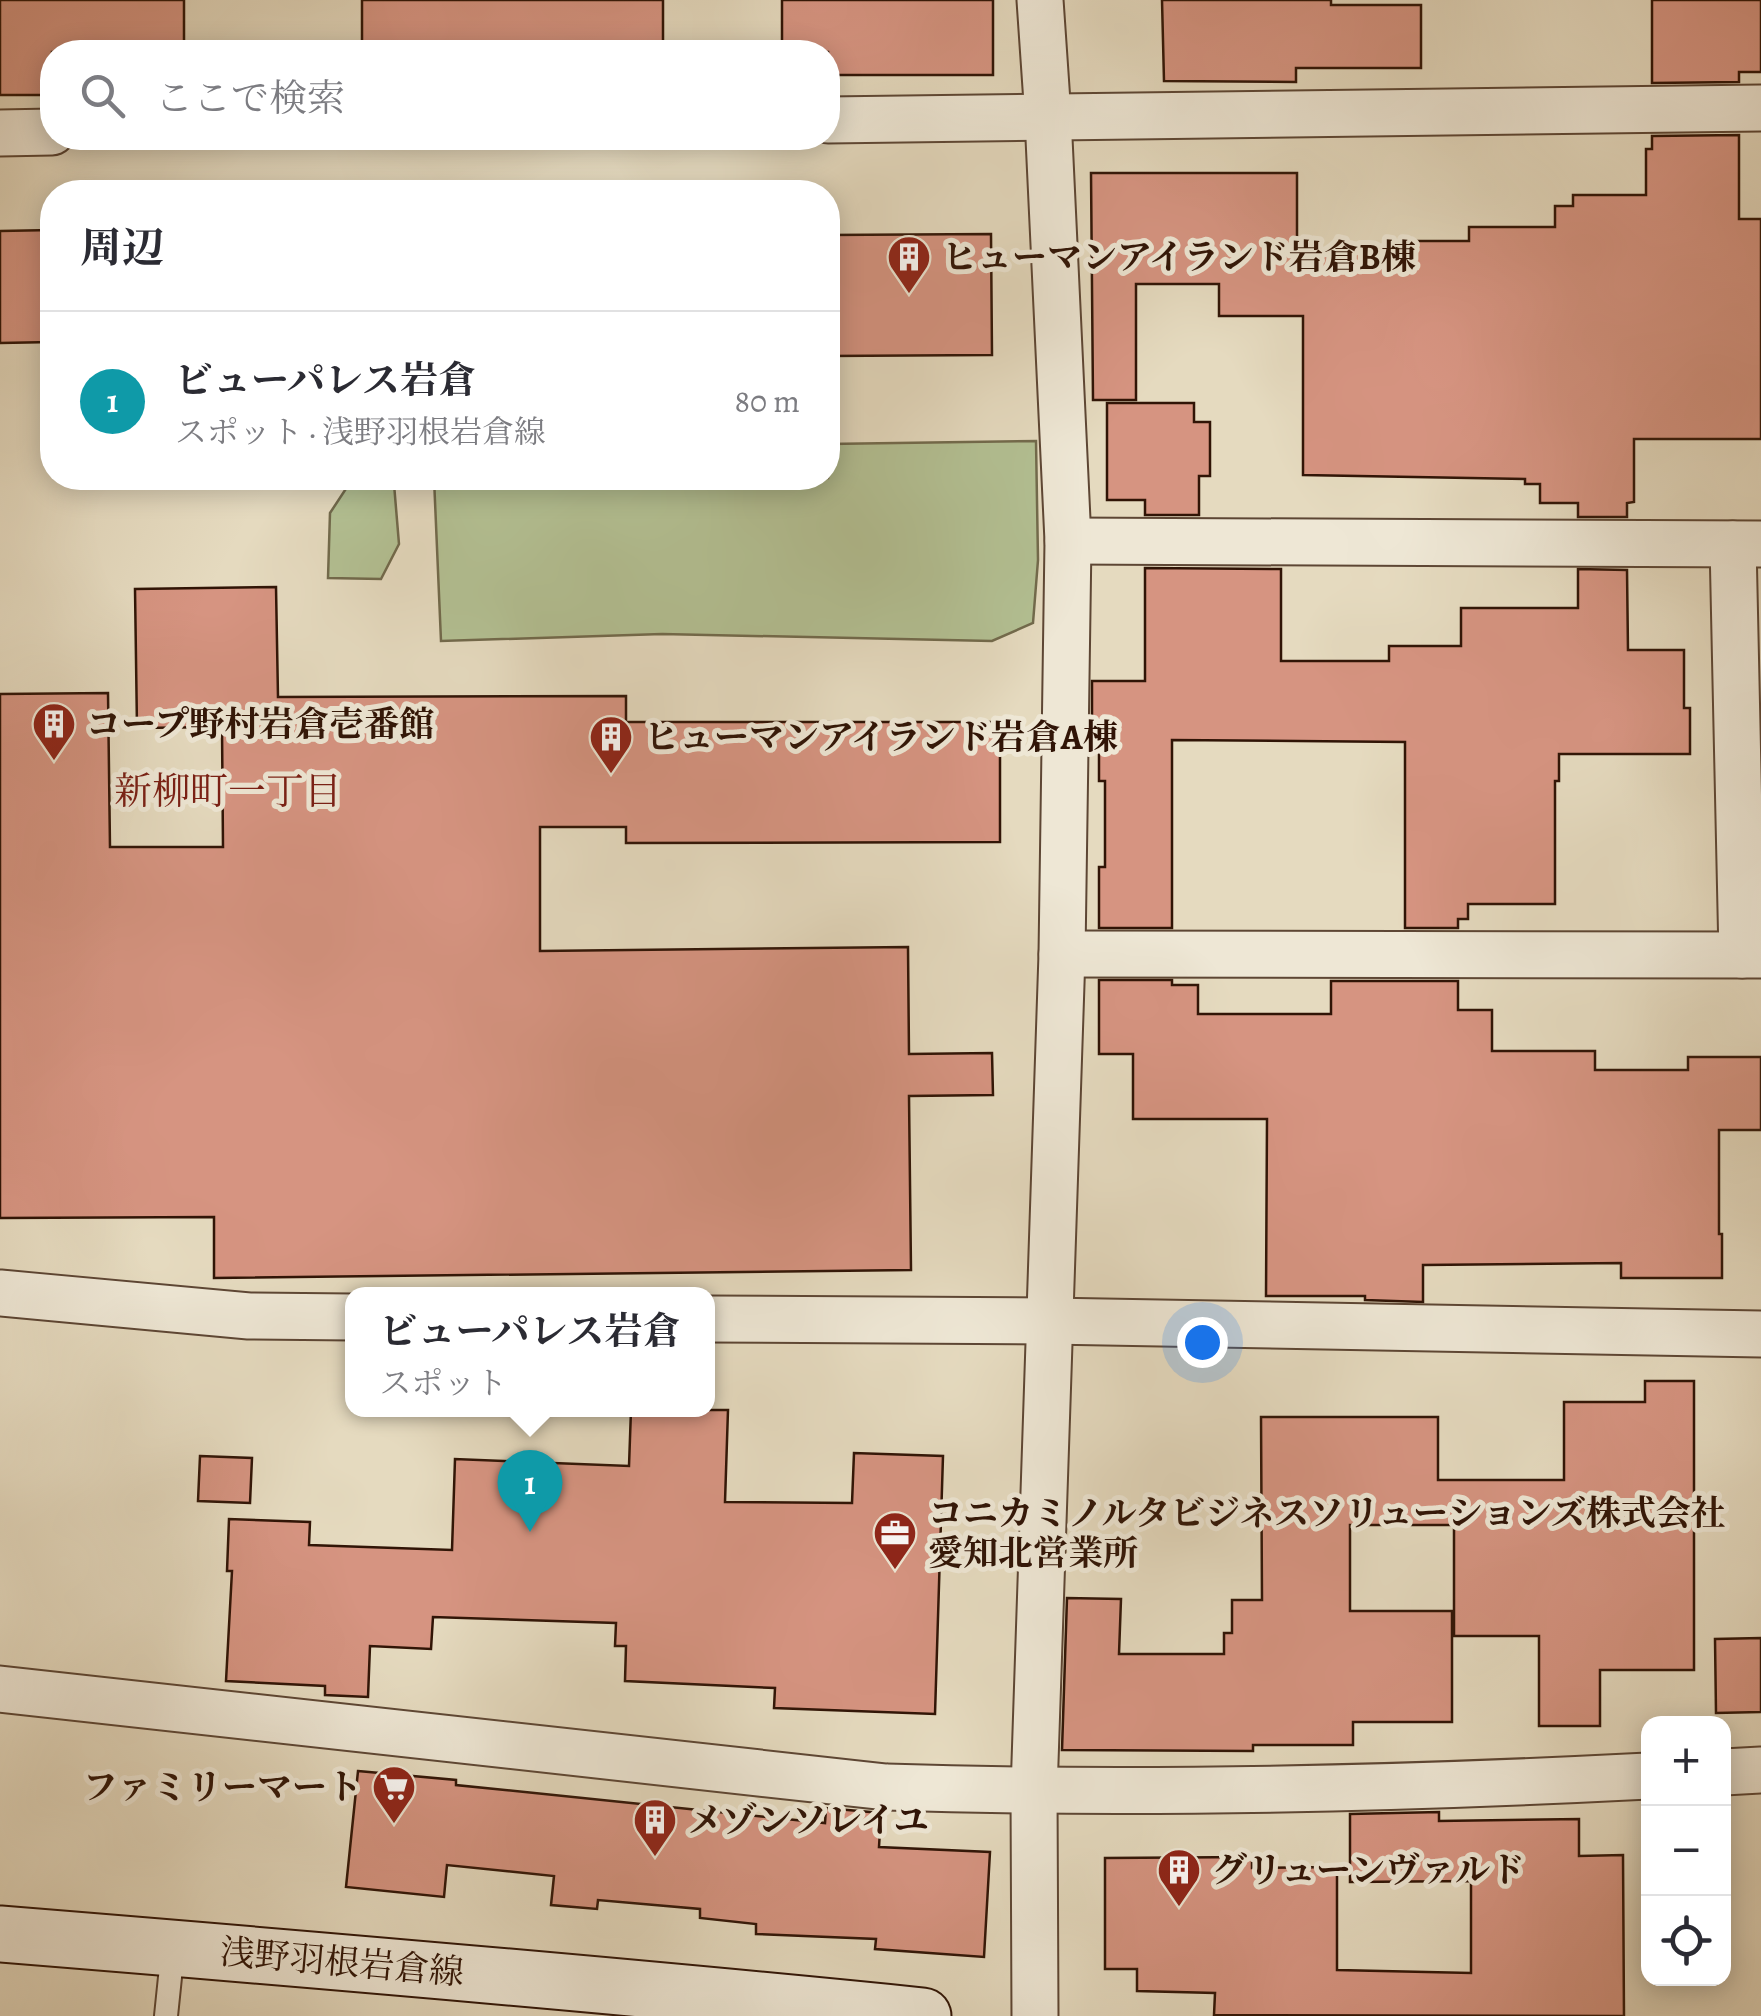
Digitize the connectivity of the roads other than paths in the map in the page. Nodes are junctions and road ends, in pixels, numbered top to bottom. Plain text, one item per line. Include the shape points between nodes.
1 (1040, 0) edge
2 (1761, 108) edge
3 (1048, 117) junction
4 (840, 120) edge
5 (0, 132) edge
6 (40, 132) edge
7 (1068, 541) junction
8 (1747, 544) edge
9 (1062, 954) junction
10 (1751, 955) edge
11 (0, 1292) edge
12 (345, 1317) edge
13 (715, 1319) edge
14 (1049, 1321) junction
15 (1761, 1334) edge
16 (0, 1689) edge
17 (1761, 1770) edge
18 (1731, 1772) edge
19 (1641, 1776) edge
20 (1034, 1792) junction
21 (0, 1934) edge
22 (174, 1948) junction
23 (166, 2016) edge
24 (923, 2016) edge
25 (1035, 2016) edge

1 - 3 street
2 - 3 street
3 - 4 street
3 - 7 street
5 - 6 street
7 - 8 street
7 - 9 street
8 - 10 street
9 - 10 street
9 - 14 street
11 - 12 street via 249,1316
13 - 14 street
14 - 15 street
14 - 20 street
16 - 20 street via 886,1787
17 - 18 street
19 - 20 street
20 - 25 street
21 - 22 main road, 浅野羽根岩倉線
22 - 23 lane
22 - 24 main road, 浅野羽根岩倉線

